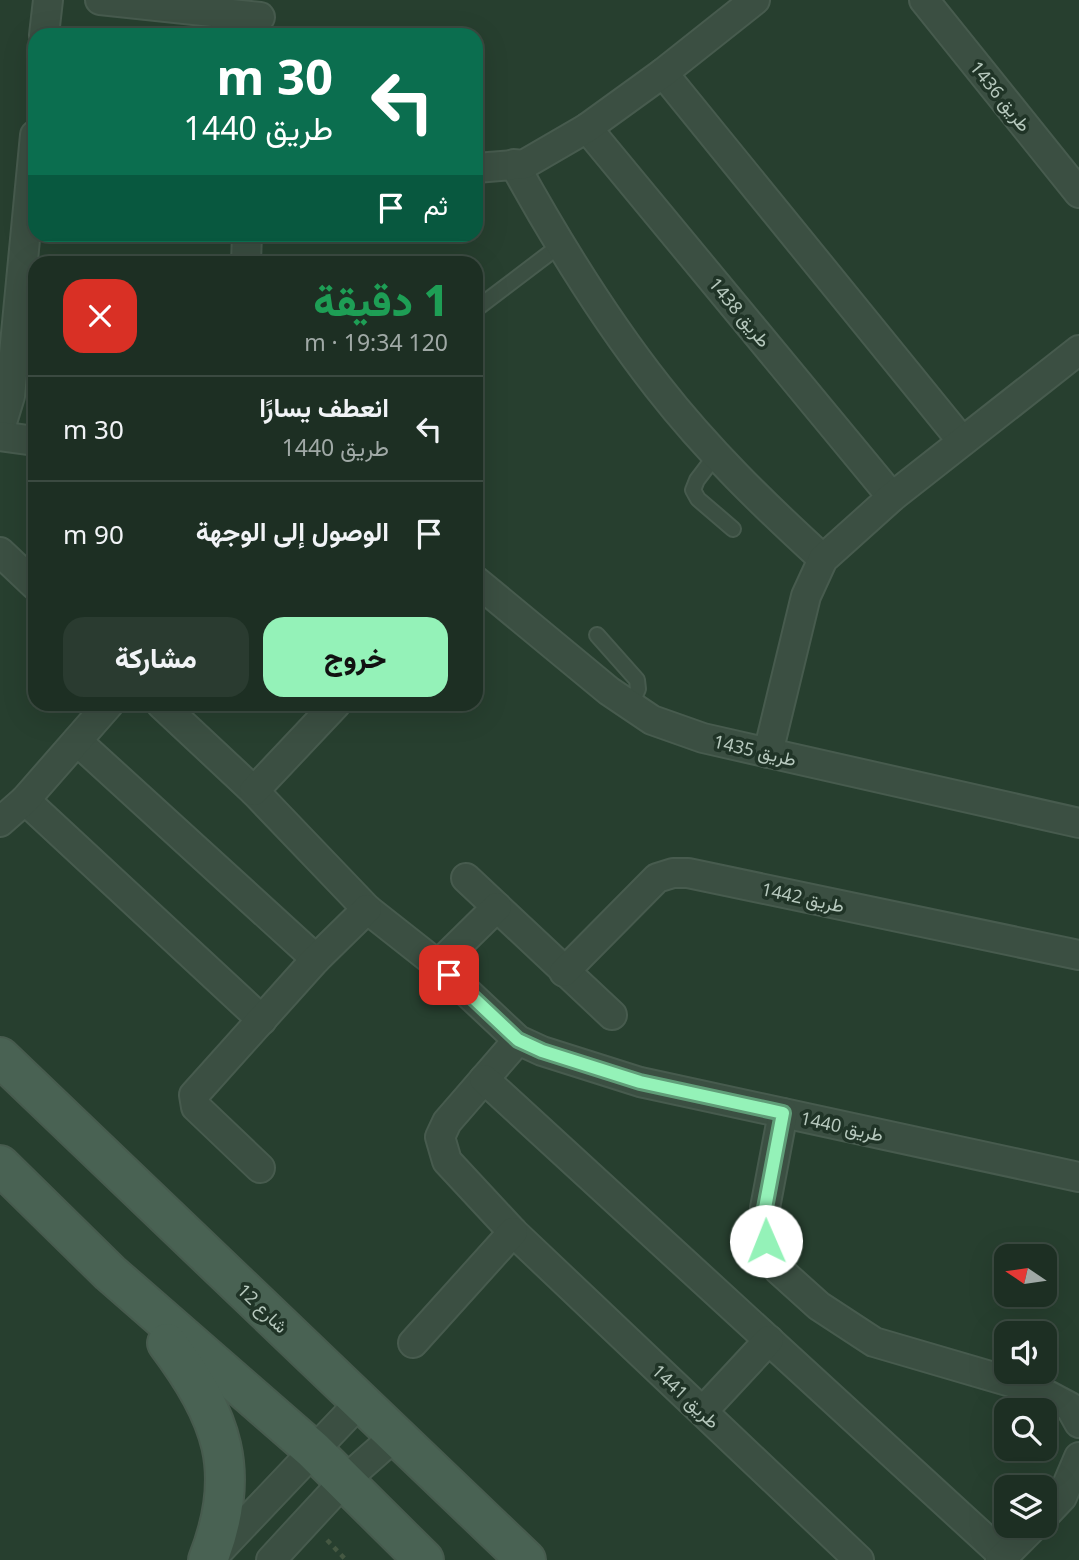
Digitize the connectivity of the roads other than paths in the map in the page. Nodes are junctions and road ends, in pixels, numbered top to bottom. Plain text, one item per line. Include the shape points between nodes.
1 (48, 0) edge
2 (100, 0) edge
3 (755, 0) edge
4 (924, 0) edge
5 (182, 4) edge
6 (259, 17) edge
7 (45, 28) edge
8 (663, 73) junction
9 (587, 128) junction
10 (514, 164) junction
11 (483, 167) edge
12 (1079, 193) edge
13 (559, 246) junction
14 (28, 278) edge
15 (483, 304) edge
16 (1079, 350) edge
17 (24, 360) edge
18 (0, 429) edge
19 (0, 436) edge
20 (28, 441) edge
21 (962, 441) junction
22 (716, 455) junction
23 (892, 497) junction
24 (733, 529) dead end
25 (0, 552) edge
26 (823, 559) junction
27 (28, 578) edge
28 (483, 587) edge
29 (597, 635) dead end
30 (631, 705) junction
31 (103, 711) edge
32 (168, 711) edge
33 (329, 711) edge
34 (77, 741) junction
35 (768, 753) junction
36 (254, 791) junction
37 (25, 800) junction
38 (0, 822) edge
39 (1079, 823) edge
40 (466, 878) dead end
41 (497, 907) junction
42 (367, 909) junction
43 (1079, 954) edge
44 (316, 958) junction
45 (438, 965) junction
46 (564, 972) junction
47 (612, 1015) dead end
48 (262, 1020) junction
49 (518, 1040) junction
50 (0, 1057) edge
51 (484, 1079) junction
52 (783, 1113) junction
53 (0, 1165) edge
54 (260, 1168) dead end
55 (1079, 1177) edge
56 (513, 1232) junction
57 (110, 1273) junction
58 (769, 1340) junction
59 (413, 1343) dead end
60 (361, 1401) junction
61 (703, 1411) junction
62 (1079, 1423) edge
63 (395, 1436) junction
64 (313, 1450) junction
65 (1079, 1457) edge
66 (344, 1481) junction
67 (1057, 1502) edge
68 (1022, 1538) edge
69 (1002, 1558) edge
70 (209, 1560) edge
71 (271, 1560) edge
72 (424, 1560) edge
73 (526, 1560) edge
74 (859, 1560) edge

1 - 7 street
2 - 5 street
3 - 8 street
4 - 12 street, طريق 1436
5 - 6 street
8 - 9 street
8 - 21 street
9 - 10 street via 525,164
9 - 23 street, طريق 1438
10 - 11 street
10 - 13 street
13 - 15 lane
13 - 22 street via 651,379
14 - 17 street
16 - 21 street
17 - 18 street
19 - 20 street
21 - 23 street
22 - 24 lane via 693,490
22 - 26 street
23 - 26 street
25 - 27 street
26 - 35 street via 806,596
28 - 30 street, طريق 1435
29 - 30 lane via 637,680
30 - 35 street, طريق 1435 via 652,720
31 - 34 street
32 - 36 street, طريق 1440
33 - 36 street
34 - 37 street
34 - 44 street
35 - 39 street, طريق 1435
36 - 42 street, طريق 1440
37 - 38 street
37 - 48 street
40 - 41 street
41 - 45 street
41 - 46 street
42 - 44 street
42 - 45 street, طريق 1440
43 - 46 street, طريق 1442 via 673,873 657,878
44 - 48 street
45 - 49 street, طريق 1440
46 - 47 street
48 - 54 street via 194,1095 197,1107
49 - 51 street
49 - 52 street, طريق 1440 via 640,1082
50 - 60 street, شارع 12
51 - 56 street, طريق 1441 via 440,1137 447,1161
51 - 58 street
52 - 55 street, طريق 1440
52 - 62 street via 765,1208 766,1241 778,1269 819,1306 874,1342 1038,1390 1070,1406
53 - 57 street
56 - 59 street
56 - 61 street, طريق 1441
57 - 64 street
57 - 70 street via 195,1382 221,1440 226,1489 221,1527
58 - 61 street
58 - 69 street
60 - 63 street, شارع 12
60 - 64 street
61 - 74 street, طريق 1441
63 - 66 street
63 - 73 street, شارع 12
64 - 66 street
64 - 70 street
65 - 67 street
66 - 71 street
66 - 72 street
68 - 69 street

